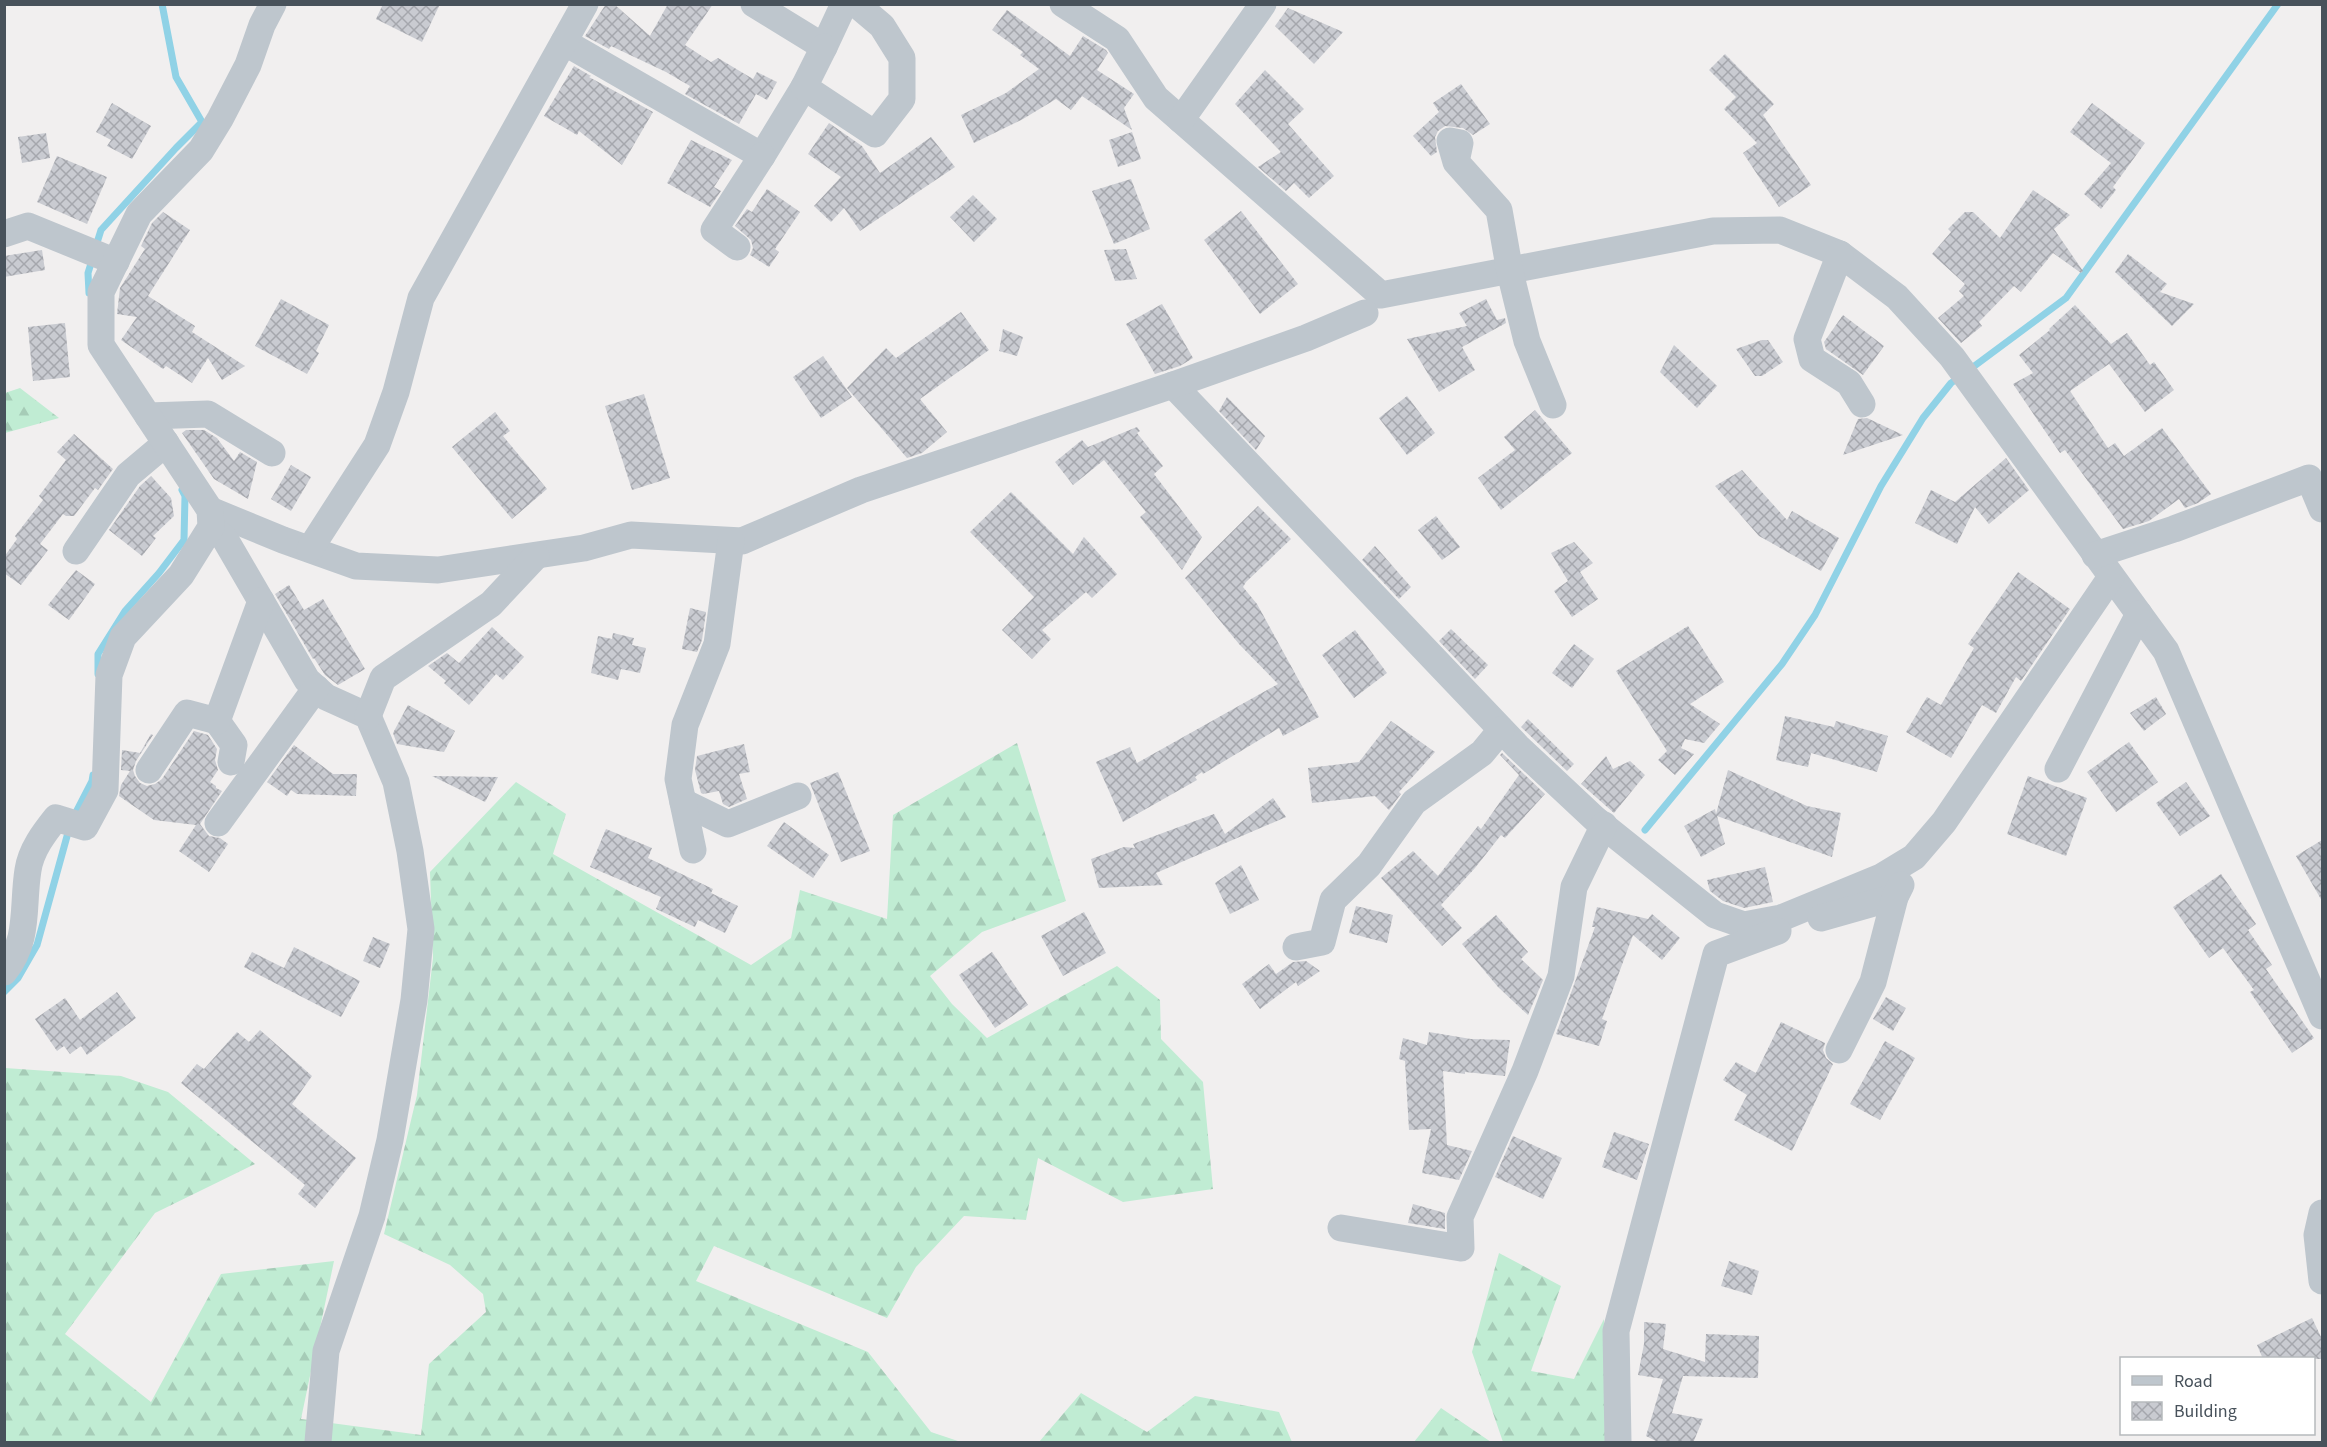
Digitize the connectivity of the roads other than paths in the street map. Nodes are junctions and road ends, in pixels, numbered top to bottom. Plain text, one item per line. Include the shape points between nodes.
1 (273, 4) edge
2 (585, 4) edge
3 (754, 4) edge
4 (844, 4) edge
5 (856, 4) edge
6 (1063, 4) edge
7 (1263, 4) edge
8 (564, 42) junction
9 (824, 47) junction
10 (804, 87) junction
11 (1181, 120) junction
12 (762, 156) junction
13 (1456, 162) dead end
14 (4, 234) edge
15 (737, 247) dead end
16 (1840, 254) junction
17 (112, 261) junction
18 (1510, 272) junction
19 (1365, 313) dead end
20 (1173, 385) junction
21 (1862, 404) dead end
22 (1553, 405) dead end
23 (148, 416) junction
24 (158, 449) junction
25 (272, 453) dead end
26 (2322, 509) edge
27 (211, 518) junction
28 (731, 541) junction
29 (310, 549) junction
30 (76, 551) dead end
31 (2095, 555) junction
32 (536, 556) junction
33 (2111, 577) junction
34 (261, 602) junction
35 (2139, 615) junction
36 (316, 688) junction
37 (368, 716) junction
38 (217, 722) junction
39 (1501, 730) junction
40 (231, 762) dead end
41 (2058, 768) dead end
42 (149, 770) dead end
43 (798, 796) dead end
44 (683, 801) junction
45 (218, 823) dead end
46 (1604, 825) junction
47 (693, 850) dead end
48 (1914, 857) junction
49 (1895, 897) junction
50 (1296, 947) dead end
51 (4, 972) edge
52 (2322, 1016) edge
53 (1839, 1050) dead end
54 (2322, 1213) edge
55 (1341, 1228) dead end
56 (2322, 1281) edge
57 (318, 1443) edge
58 (1618, 1443) edge

1 - 17 street via 248,65 201,150 139,214
2 - 8 street
3 - 9 street
4 - 9 street
5 - 10 street via 882,26 902,58 902,99 875,134
6 - 11 street via 1117,39 1156,98
7 - 11 street
8 - 12 street
8 - 29 street via 422,298 377,445
9 - 10 street
10 - 12 street
11 - 18 street via 1381,295
12 - 15 street via 714,230
13 - 18 street via 1498,210
14 - 17 street via 28,226
16 - 18 street via 1780,230 1713,231
16 - 21 street via 1807,339 1812,359 1849,383
16 - 31 street via 1897,297 1955,361
17 - 23 street via 101,292 101,345
18 - 22 street via 1527,341
19 - 20 street
20 - 28 street via 861,490 742,541
20 - 39 street
23 - 24 street
23 - 25 street via 208,414
24 - 27 street
24 - 30 street via 128,475
26 - 31 street via 2309,478
27 - 29 street
27 - 34 street
27 - 51 street via 180,575 123,637 109,675 105,790 85,828 56,818 40,838 28,869 24,934
28 - 32 street via 631,536
28 - 44 street via 717,644 685,725 678,779
29 - 32 street via 356,566 438,570
31 - 33 street
32 - 37 street via 491,604 383,678
33 - 35 street
33 - 48 street via 1944,822
34 - 36 street via 306,680
34 - 38 street
35 - 41 street
35 - 52 street via 2166,651
36 - 37 street via 326,697
36 - 45 street
37 - 57 street via 396,782 421,929 414,1000 390,1140 372,1216 326,1351
38 - 40 street via 234,746
38 - 42 street via 187,713
39 - 46 street
39 - 50 street via 1482,753 1414,802 1369,865 1333,900 1322,942
43 - 44 street via 728,824
44 - 47 street
46 - 48 street via 1715,915 1744,925 1781,918 1881,877
46 - 55 street via 1574,887 1561,976 1525,1071 1460,1217 1461,1248
48 - 49 street
49 - 53 street via 1873,982
49 - 58 street via 1800,923 1716,954 1616,1331
54 - 56 street via 2317,1235

